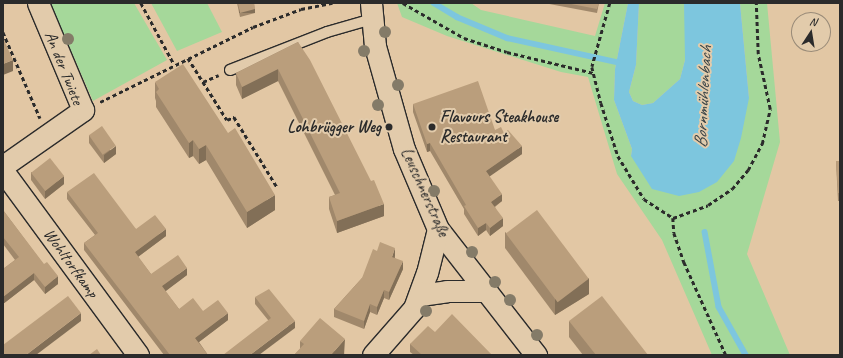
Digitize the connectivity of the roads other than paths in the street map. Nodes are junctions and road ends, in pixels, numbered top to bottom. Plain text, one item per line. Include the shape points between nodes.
1 (38, 3) edge
2 (371, 11) edge
3 (226, 71) road end
4 (3, 166) edge
5 (3, 171) edge
6 (438, 229) junction
7 (486, 291) junction
8 (420, 295) junction
9 (138, 355) edge
10 (373, 355) edge
11 (536, 355) edge

1 - 4 street, An der Twiete via 83,110
2 - 3 lane via 327,32
2 - 6 street, Leuschnerstraße via 374,46 404,149
5 - 9 street, Wohltorfkamp
6 - 7 street, Leuschnerstraße
6 - 8 street
7 - 8 street via 447,290
7 - 11 street, Leuschnerstraße
8 - 10 street via 414,308

